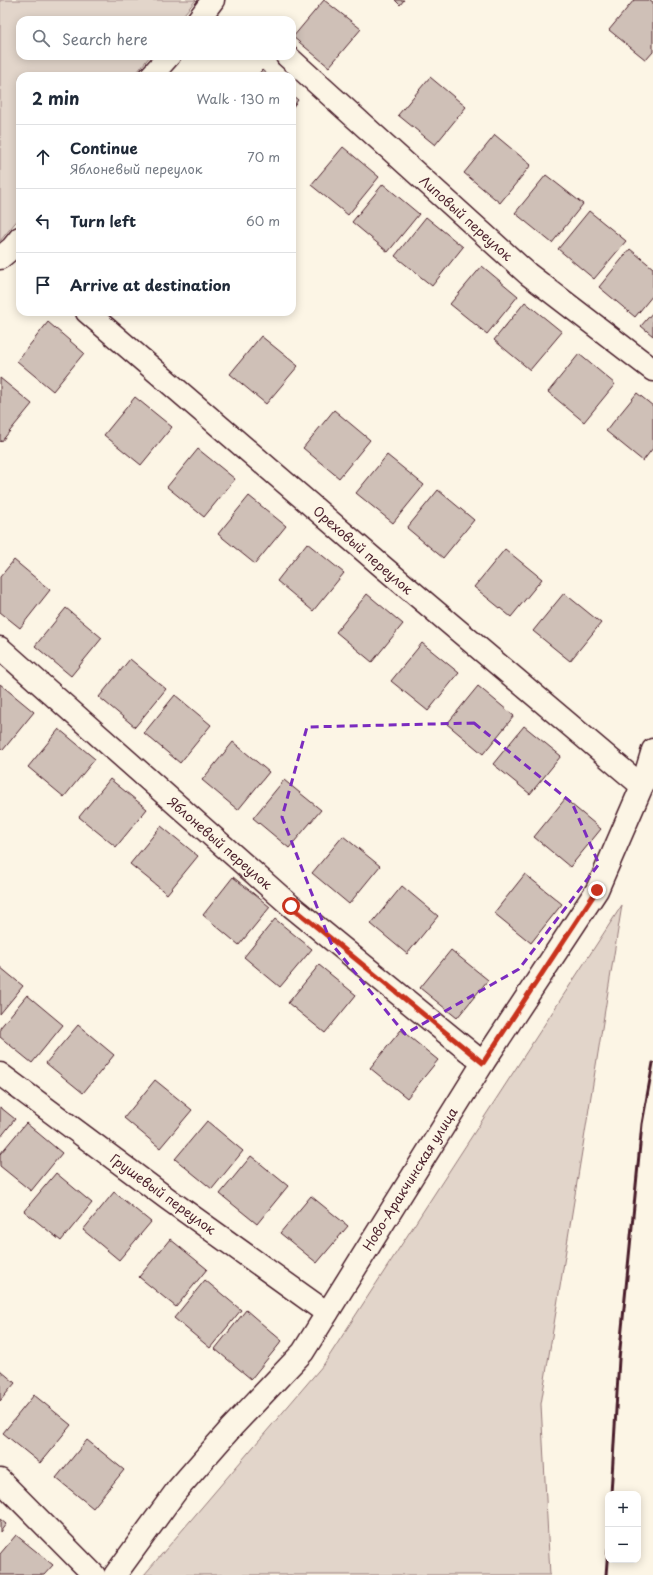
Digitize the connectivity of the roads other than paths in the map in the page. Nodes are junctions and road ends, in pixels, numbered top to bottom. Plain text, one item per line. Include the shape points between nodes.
1 (213, 0) edge
2 (201, 16) edge
3 (166, 60) edge
4 (291, 60) edge
5 (155, 72) edge
6 (92, 316) edge
7 (653, 370) edge
8 (0, 648) edge
9 (653, 750) edge
10 (642, 786) junction
11 (483, 1063) junction
12 (0, 1074) edge
13 (327, 1313) junction
14 (0, 1480) edge
15 (94, 1575) edge
16 (115, 1575) edge

1 - 2 street
3 - 5 street
4 - 7 street, Липовый переулок via 528,274
6 - 10 street, Ореховый переулок via 383,568
8 - 11 street, Яблоневый переулок via 291,906
9 - 10 street, Ново-Аракчинская улица
10 - 11 street, Ново-Аракчинская улица via 597,890
11 - 13 street, Ново-Аракчинская улица
12 - 13 street, Грушевый переулок
13 - 16 street, Ново-Аракчинская улица via 303,1352 177,1490
14 - 15 street

